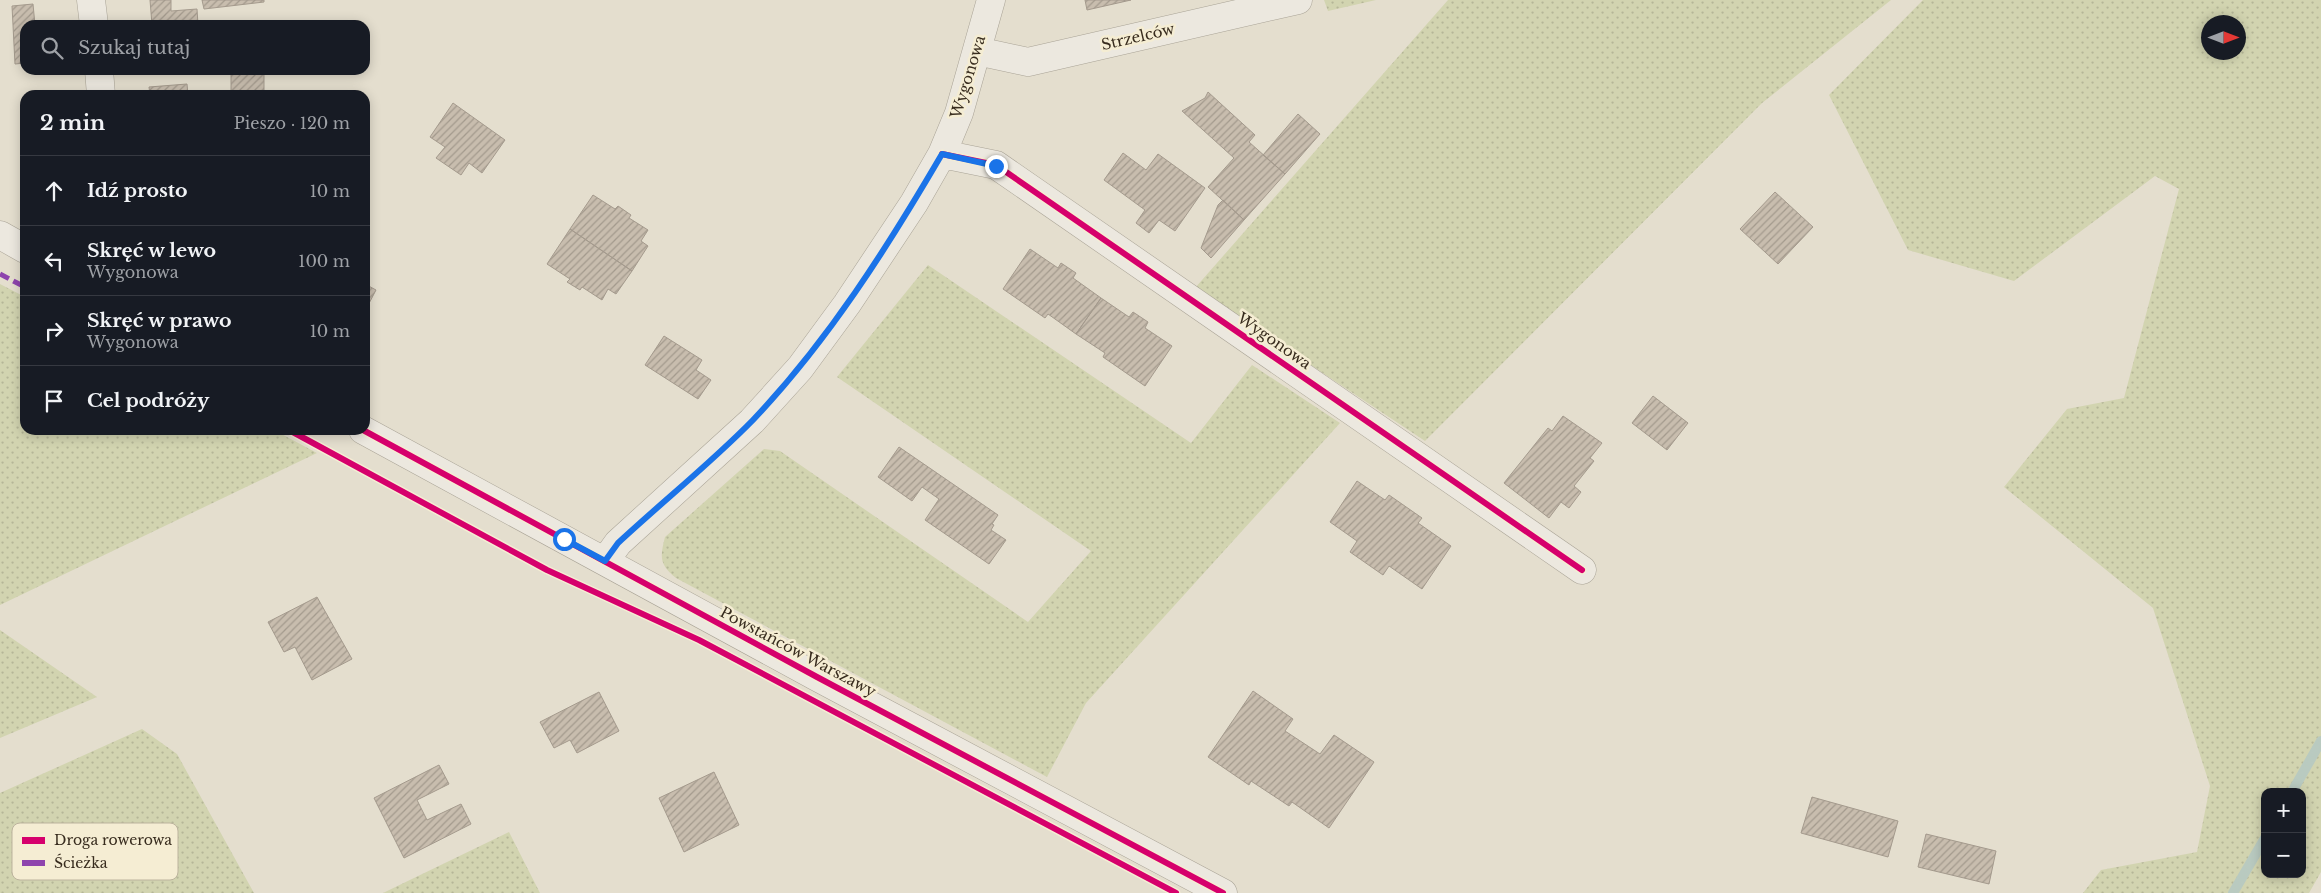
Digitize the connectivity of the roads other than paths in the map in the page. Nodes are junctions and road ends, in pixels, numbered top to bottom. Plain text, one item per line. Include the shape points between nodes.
1 (91, 0) edge
2 (991, 0) edge
3 (1298, 0) edge
4 (93, 20) edge
5 (977, 51) junction
6 (99, 75) edge
7 (101, 90) edge
8 (942, 154) junction
9 (0, 236) edge
10 (20, 246) edge
11 (370, 434) edge
12 (605, 561) junction
13 (1582, 570) dead end
14 (1223, 893) edge

1 - 4 street
2 - 5 street, Wygonowa
3 - 5 street, Strzelców via 1028,62
5 - 8 street, Wygonowa
6 - 7 street
8 - 12 street, Wygonowa via 848,304 800,368 752,421 618,543
8 - 13 street, Wygonowa via 996,166
9 - 10 street
11 - 12 street, Powstańców Warszawy
12 - 14 street, Powstańców Warszawy

